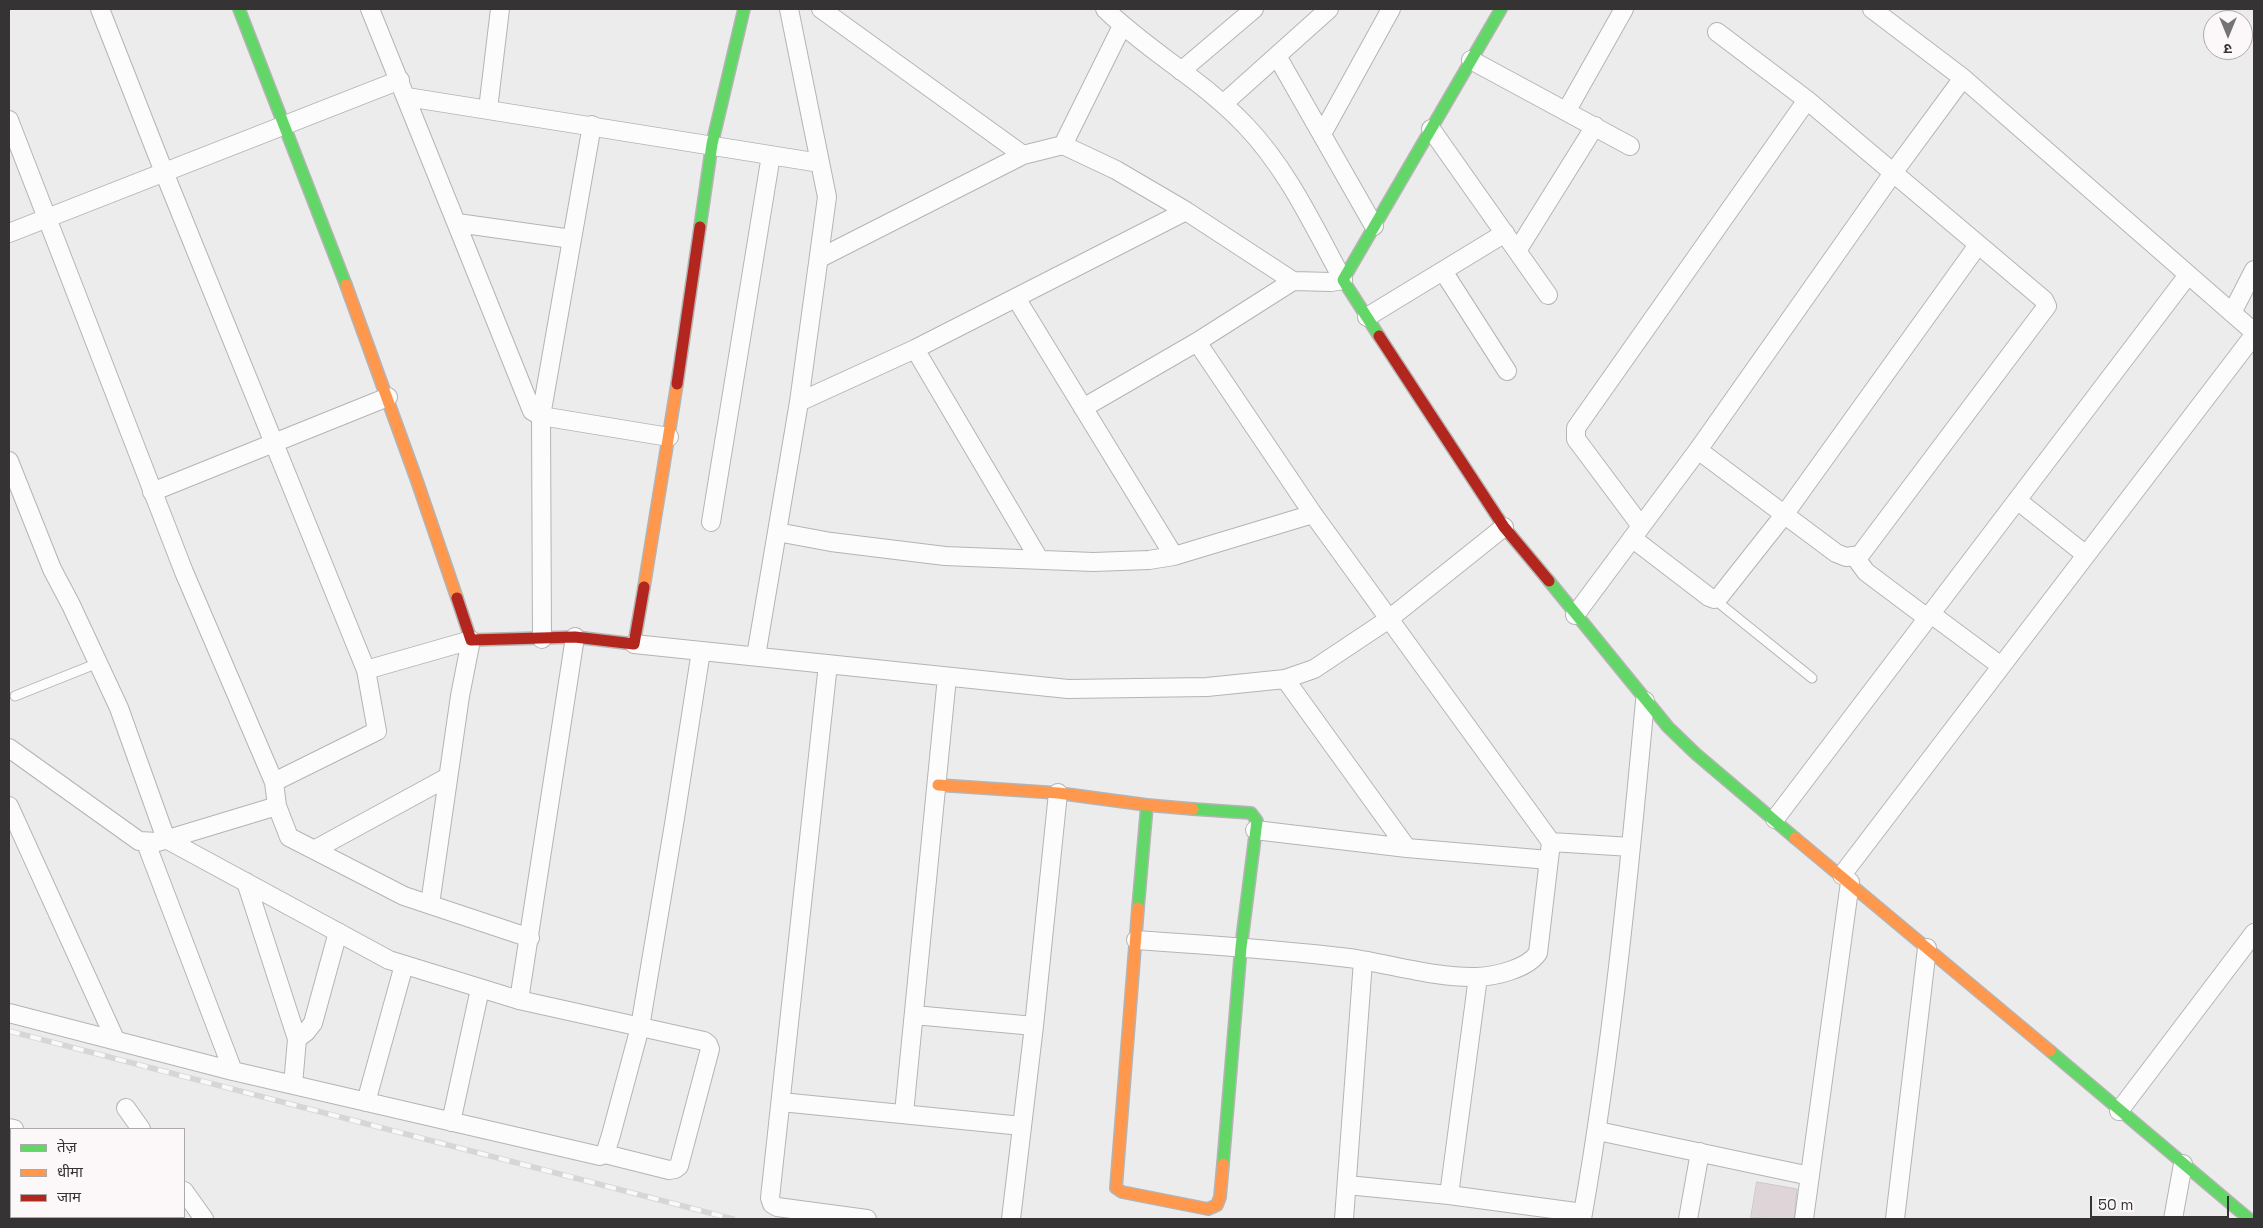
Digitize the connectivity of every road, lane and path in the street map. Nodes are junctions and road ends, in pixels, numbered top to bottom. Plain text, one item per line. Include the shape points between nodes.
1 (100, 9) edge
2 (239, 9) edge
3 (370, 9) edge
4 (500, 9) edge
5 (744, 9) edge
6 (789, 9) edge
7 (821, 9) edge
8 (1105, 9) edge
9 (1254, 9) edge
10 (1329, 9) edge
11 (1391, 9) edge
12 (1501, 9) edge
13 (1624, 9) edge
14 (1872, 9) edge
15 (1122, 26) junction
16 (1717, 32) dead end
17 (1277, 56) junction
18 (1471, 60) junction
19 (1181, 71) junction
20 (1963, 78) junction
21 (400, 80) junction
22 (407, 97) junction
23 (1806, 100) junction
24 (1223, 104) junction
25 (488, 109) junction
26 (1567, 110) junction
27 (9, 120) edge
28 (284, 125) junction
29 (592, 125) junction
30 (1595, 126) junction
31 (1431, 129) junction
32 (1322, 134) junction
33 (712, 144) junction
34 (1063, 145) junction
35 (1630, 146) dead end
36 (771, 155) junction
37 (1023, 156) junction
38 (820, 164) junction
39 (164, 172) junction
40 (1893, 173) junction
41 (1186, 211) junction
42 (46, 218) junction
43 (457, 223) junction
44 (1374, 226) junction
45 (9, 233) edge
46 (1504, 233) junction
47 (572, 239) junction
48 (1978, 245) junction
49 (1517, 251) junction
50 (820, 258) junction
51 (2254, 270) edge
52 (1442, 271) junction
53 (2188, 275) junction
54 (1344, 280) junction
55 (1293, 281) junction
56 (1548, 295) dead end
57 (1016, 298) junction
58 (2232, 313) junction
59 (1367, 317) junction
60 (2254, 333) edge
61 (1197, 342) junction
62 (915, 350) junction
63 (1507, 371) dead end
64 (388, 398) junction
65 (800, 402) junction
66 (1083, 408) junction
67 (541, 416) junction
68 (669, 436) junction
69 (274, 442) junction
70 (1698, 450) junction
71 (9, 461) edge
72 (152, 492) junction
73 (2017, 500) junction
74 (1313, 514) junction
75 (1784, 515) junction
76 (711, 522) dead end
77 (1504, 527) junction
78 (777, 532) junction
79 (1637, 532) junction
80 (2086, 555) junction
81 (1174, 556) junction
82 (1855, 557) junction
83 (1039, 560) junction
84 (1714, 599) junction
85 (1575, 614) junction
86 (1931, 614) junction
87 (1388, 619) junction
88 (575, 637) junction
89 (471, 640) junction
90 (542, 640) junction
91 (634, 644) junction
92 (701, 651) junction
93 (756, 656) junction
94 (98, 663) junction
95 (828, 664) junction
96 (2001, 666) junction
97 (366, 670) junction
98 (947, 677) junction
99 (1812, 678) dead end
100 (1285, 679) junction
101 (15, 696) dead end
102 (1645, 701) junction
103 (9, 748) edge
104 (448, 778) junction
105 (274, 782) junction
106 (938, 785) junction
107 (1058, 794) junction
108 (1147, 805) junction
109 (9, 806) edge
110 (277, 806) junction
111 (1775, 819) junction
112 (1255, 830) junction
113 (166, 839) junction
114 (1551, 842) junction
115 (146, 843) junction
116 (1631, 847) junction
117 (1407, 848) junction
118 (314, 850) junction
119 (1549, 860) junction
120 (1846, 878) junction
121 (246, 882) junction
122 (430, 904) junction
123 (338, 932) junction
124 (2254, 933) edge
125 (530, 938) junction
126 (1136, 940) junction
127 (1241, 947) junction
128 (1927, 948) junction
129 (1363, 961) junction
130 (404, 965) junction
131 (1478, 977) junction
132 (480, 989) junction
133 (519, 1000) junction
134 (9, 1013) edge
135 (914, 1015) junction
136 (1034, 1026) junction
137 (640, 1027) junction
138 (297, 1038) junction
139 (115, 1040) junction
140 (233, 1071) junction
141 (293, 1085) junction
142 (366, 1102) junction
143 (781, 1102) junction
144 (126, 1108) dead end
145 (2119, 1111) junction
146 (904, 1113) junction
147 (451, 1122) junction
148 (1022, 1126) junction
149 (140, 1128) edge
150 (1598, 1131) junction
151 (1700, 1152) junction
152 (604, 1154) junction
153 (2183, 1164) junction
154 (1810, 1176) junction
155 (1347, 1185) junction
156 (185, 1192) edge
157 (1449, 1195) junction
158 (1583, 1216) edge
159 (204, 1219) edge
160 (867, 1219) edge
161 (1011, 1219) edge
162 (1344, 1219) edge
163 (1688, 1219) edge
164 (1804, 1219) edge
165 (1895, 1219) edge
166 (2173, 1219) edge
167 (2249, 1219) edge

1 - 39 street
2 - 28 street
3 - 21 street
4 - 25 street
5 - 33 street
6 - 38 street
7 - 37 street
8 - 15 street
9 - 19 street
10 - 17 street
11 - 32 street
12 - 18 street
13 - 26 street
14 - 20 street
15 - 19 street
15 - 34 street
16 - 23 street
17 - 24 street
17 - 32 street
18 - 26 street
18 - 31 street
19 - 24 street
20 - 40 street
20 - 53 street
21 - 22 street
21 - 28 street
22 - 25 street
22 - 43 street
23 - 40 street
23 - 79 street via 1576,428 1576,439
24 - 54 street via 1246,125 1289,182
25 - 29 street
26 - 30 street
27 - 42 street
28 - 39 street
28 - 64 street
29 - 33 street
29 - 47 street
30 - 35 street
30 - 49 street
31 - 44 street
31 - 46 street
32 - 44 street
33 - 36 street
33 - 68 street
34 - 37 street
34 - 41 street via 1116,170
36 - 38 street
36 - 76 street
37 - 50 street
38 - 50 street via 827,197
39 - 42 street
39 - 69 street
40 - 48 street
40 - 70 street
41 - 55 street
41 - 57 street
42 - 45 street
42 - 72 street
43 - 47 street
43 - 67 street via 532,411
44 - 54 street
46 - 49 street
46 - 52 street
47 - 67 street
48 - 75 street
48 - 82 street via 2044,300 2046,306 1860,555
49 - 56 street
50 - 65 street
51 - 58 street
52 - 59 street
52 - 63 street
53 - 58 street
53 - 73 street
54 - 55 street
54 - 59 street
55 - 61 street
57 - 62 street
57 - 66 street
58 - 60 street
59 - 77 street
60 - 80 street
61 - 66 street
61 - 74 street
62 - 65 street
62 - 83 street
64 - 69 street
64 - 89 street
65 - 78 street
66 - 81 street
67 - 68 street
67 - 90 street
68 - 91 street
69 - 72 street
69 - 97 street
70 - 75 street
70 - 79 street
71 - 94 street via 52,569
72 - 105 street
73 - 80 street
73 - 86 street
74 - 81 street
74 - 87 street
75 - 82 street via 1836,553
75 - 84 street via 1720,596
77 - 85 street
77 - 87 street
78 - 83 street via 945,556
78 - 93 street
79 - 84 street
79 - 85 street
80 - 96 street
81 - 83 street via 1121,561
82 - 86 street via 1866,572 1926,617
84 - 99 lane
85 - 102 street
86 - 96 street
86 - 111 street
87 - 100 street via 1314,669
87 - 114 street
88 - 90 street
88 - 91 street
88 - 125 street
89 - 90 street
89 - 97 street
89 - 104 street
91 - 92 street
92 - 93 street
92 - 137 street
93 - 95 street
94 - 101 lane
94 - 113 street
95 - 98 street
95 - 143 street
96 - 120 street
97 - 105 street via 377,731
98 - 100 street via 1068,689 1207,687
98 - 106 street
100 - 117 street
102 - 111 street via 1696,754
102 - 116 street
103 - 115 street via 139,842
104 - 118 street
104 - 122 street
105 - 110 street
106 - 107 street
106 - 135 street
107 - 108 street
107 - 136 street
108 - 112 street via 1251,813 1257,821
108 - 126 street
109 - 139 street
110 - 113 street
110 - 118 street via 289,837
111 - 120 street
112 - 117 street
112 - 127 street
113 - 115 street
113 - 121 street
114 - 116 street
114 - 119 street
115 - 140 street
116 - 150 street
117 - 119 street
118 - 122 street via 404,896
119 - 131 street via 1538,953 1520,968
120 - 128 street
120 - 154 street
121 - 123 street
121 - 138 street
122 - 125 street
123 - 130 street
123 - 138 street via 313,1024
124 - 145 street
125 - 133 street
126 - 127 street
126 - 127 street via 1116,1188 1122,1192 1208,1209 1217,1205 1220,1197
127 - 129 street
128 - 145 street
128 - 165 street
129 - 131 street via 1436,974
129 - 155 street
130 - 132 street
130 - 142 street
131 - 157 street
132 - 133 street
132 - 147 street
133 - 137 street
134 - 139 street
135 - 136 street
135 - 146 street
136 - 148 street
137 - 152 street
137 - 152 street via 704,1041 710,1049 679,1166 669,1170
138 - 141 street
139 - 140 street
140 - 141 street
141 - 142 street
142 - 147 street
143 - 146 street
143 - 160 street via 770,1198 772,1204
144 - 149 street
145 - 153 street
146 - 148 street
147 - 152 street via 596,1157
148 - 161 street
150 - 151 street
150 - 158 street
151 - 154 street
151 - 163 street
153 - 166 street
153 - 167 street
154 - 164 street
155 - 157 street
155 - 162 street
156 - 159 street
157 - 158 street

